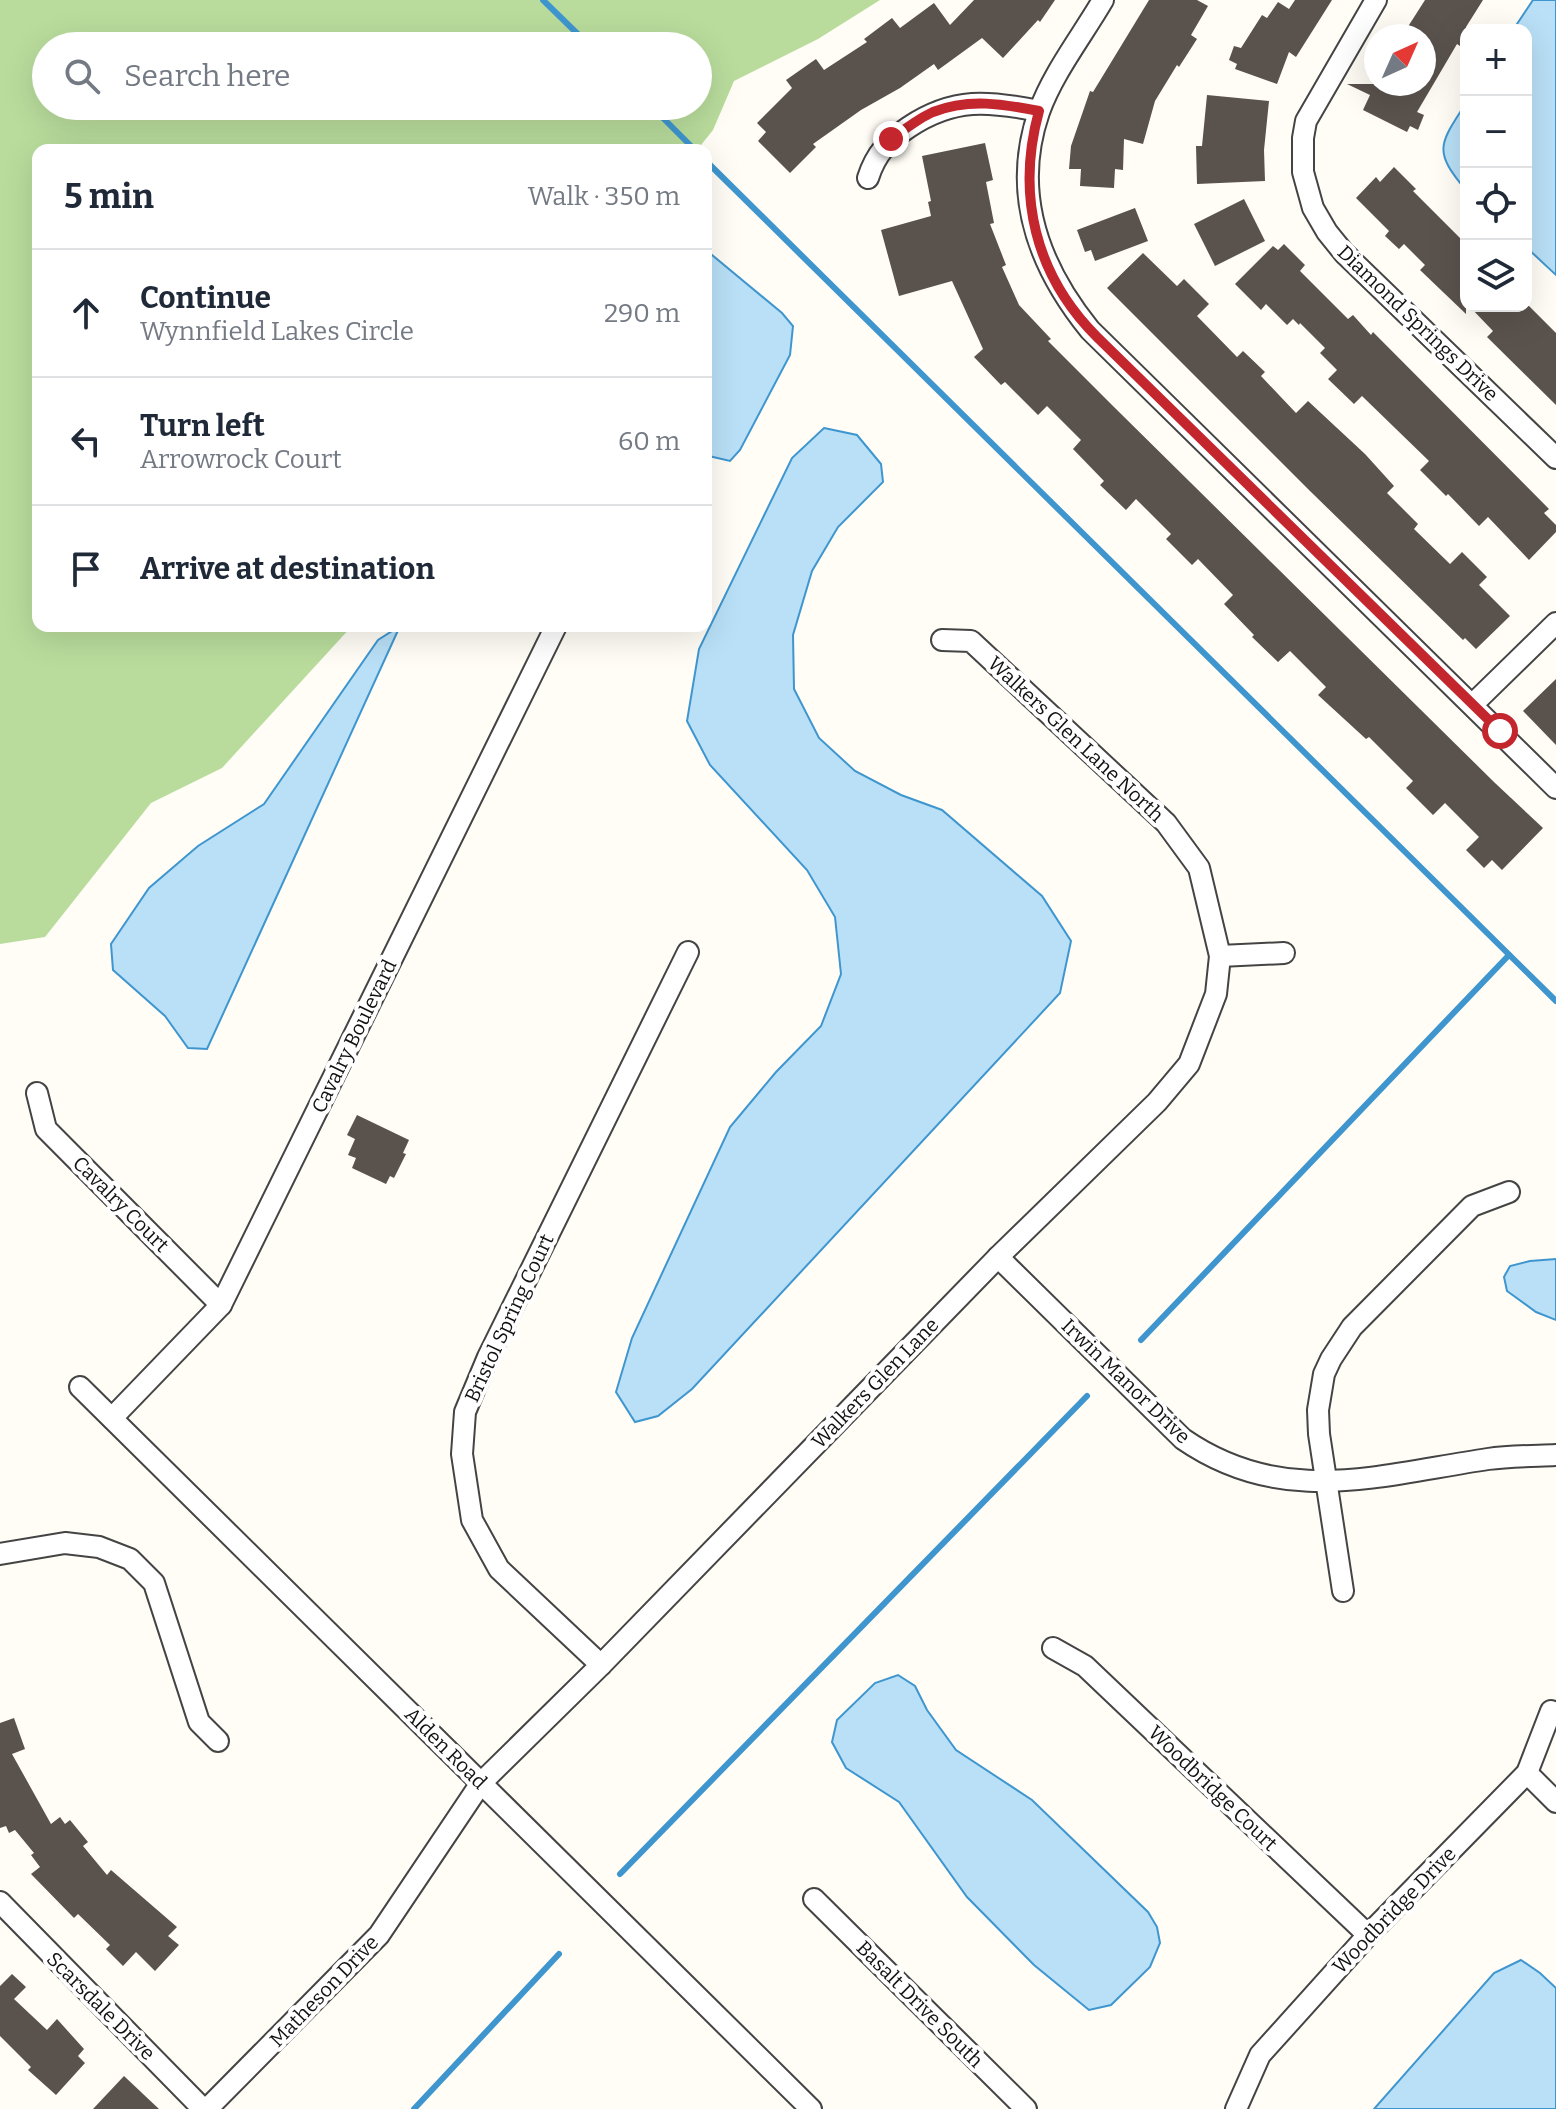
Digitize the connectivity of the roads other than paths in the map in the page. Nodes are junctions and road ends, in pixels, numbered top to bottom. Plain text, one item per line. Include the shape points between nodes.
1 (1103, 0) edge
2 (1376, 0) edge
3 (1039, 111) junction
4 (868, 178) dead end
5 (1556, 458) edge
6 (1556, 623) edge
7 (553, 632) edge
8 (942, 640) dead end
9 (1473, 704) junction
10 (1556, 788) edge
11 (688, 952) dead end
12 (1284, 953) dead end
13 (1220, 956) junction
14 (37, 1093) dead end
15 (1509, 1192) dead end
16 (998, 1257) junction
17 (221, 1305) junction
18 (80, 1387) dead end
19 (112, 1418) junction
20 (1556, 1455) edge
21 (1326, 1483) junction
22 (0, 1554) edge
23 (1343, 1591) dead end
24 (1053, 1648) dead end
25 (601, 1665) junction
26 (1551, 1711) dead end
27 (218, 1741) dead end
28 (1527, 1773) junction
29 (481, 1783) junction
30 (1556, 1802) edge
31 (814, 1899) dead end
32 (0, 1902) edge
33 (1368, 1935) junction
34 (205, 2109) edge
35 (811, 2109) edge
36 (1026, 2109) edge
37 (1236, 2109) edge

1 - 3 street
2 - 5 street, Diamond Springs Drive via 1306,121 1303,172 1313,208 1344,253
3 - 4 street via 964,103 931,112 891,139 875,156
3 - 9 street via 1029,162 1031,207 1043,255 1071,306
6 - 9 street
7 - 17 street, Cavalry Boulevard
8 - 13 street, Walkers Glen Lane North via 971,641 1166,823 1199,868
9 - 10 street
11 - 25 street, Bristol Spring Court via 465,1412 462,1454 472,1520 499,1569
12 - 13 street
13 - 16 street, Walkers Glen Lane via 1216,994 1189,1064
14 - 17 street, Cavalry Court via 46,1129
15 - 21 street via 1472,1206 1352,1327 1335,1351 1324,1374 1318,1410
16 - 21 street, Irwin Manor Drive via 1183,1439 1254,1473
16 - 25 street, Walkers Glen Lane
17 - 19 street, Cavalry Boulevard
18 - 19 street, Alden Road
19 - 29 street, Alden Road
20 - 21 street, Irwin Manor Drive
21 - 23 street
22 - 27 street via 65,1543 99,1547 130,1559 154,1583 199,1722
24 - 33 street, Woodbridge Court via 1085,1666
25 - 29 street, Walkers Glen Lane
26 - 28 street, Woodbridge Drive
28 - 30 street
28 - 33 street, Woodbridge Drive
29 - 34 street, Matheson Drive via 379,1935
29 - 35 street, Alden Road
31 - 36 street, Basalt Drive South
32 - 34 street, Scarsdale Drive
33 - 37 street, Woodbridge Drive via 1260,2055

